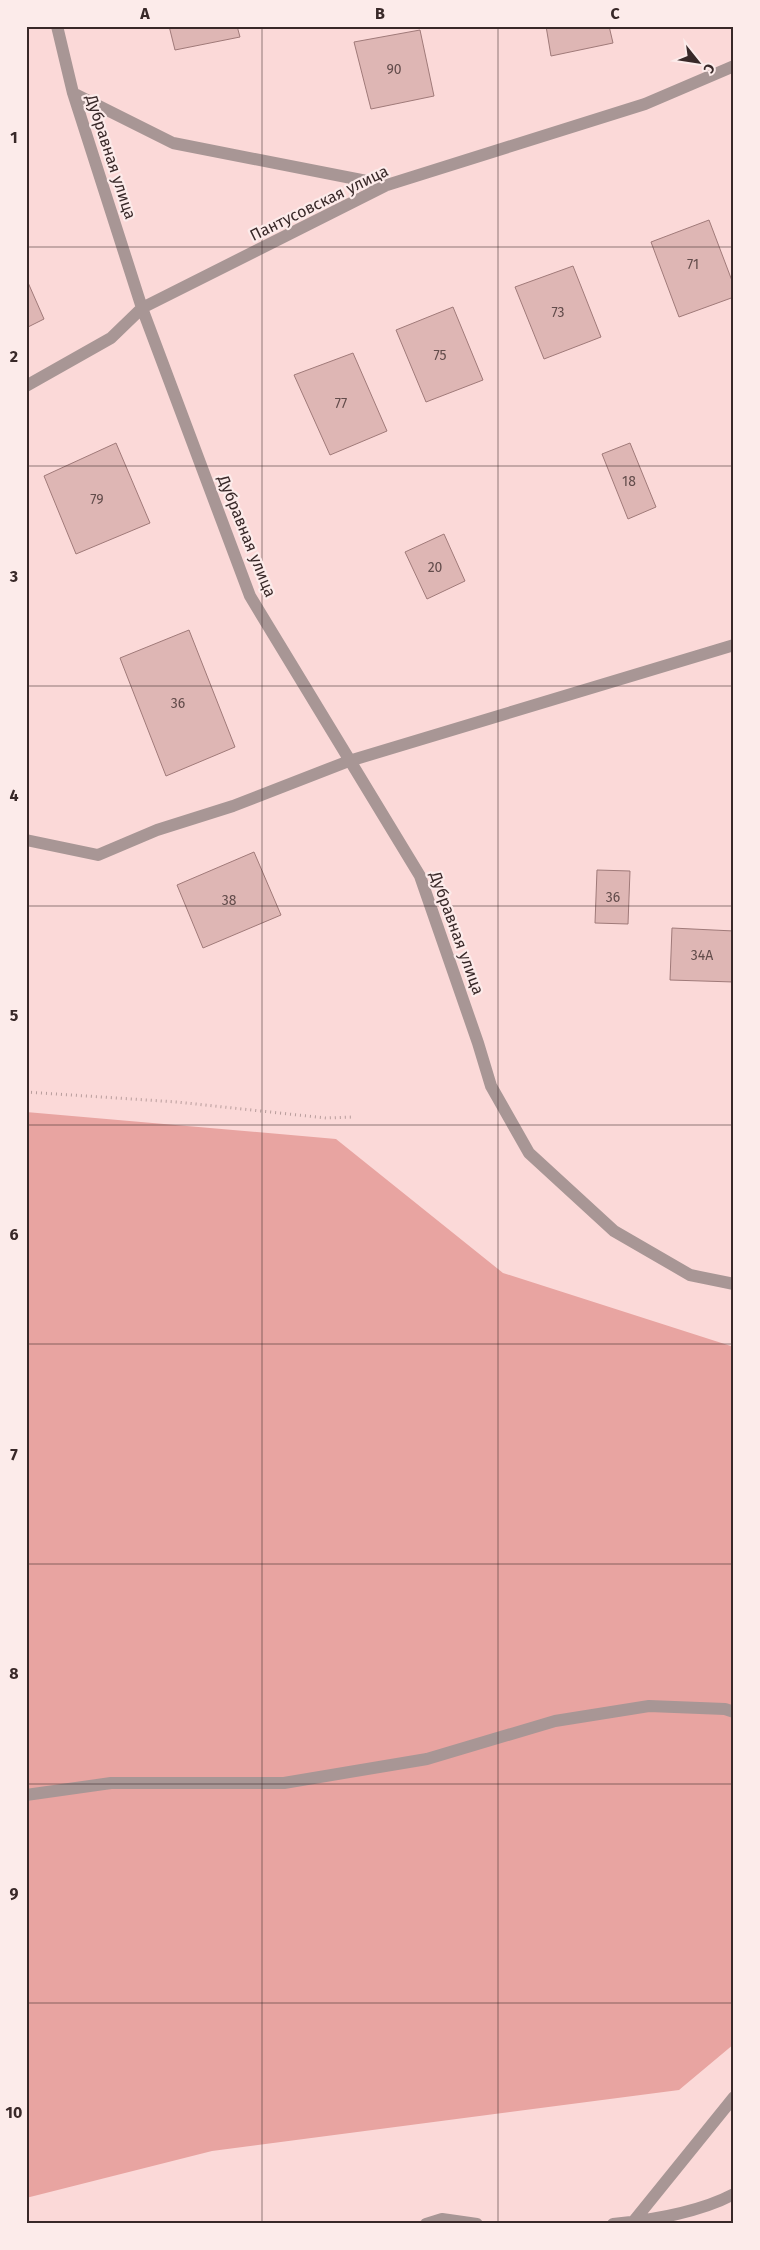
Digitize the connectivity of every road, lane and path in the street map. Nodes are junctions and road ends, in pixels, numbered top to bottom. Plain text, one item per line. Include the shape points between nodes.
1 (57, 26) edge
2 (734, 66) edge
3 (73, 93) junction
4 (387, 186) junction
5 (142, 308) junction
6 (26, 386) edge
7 (734, 645) edge
8 (349, 761) junction
9 (26, 840) edge
10 (26, 1092) edge
11 (354, 1117) dead end
12 (734, 1284) edge
13 (734, 1712) edge
14 (26, 1795) edge
15 (734, 2098) edge
16 (734, 2194) edge
17 (633, 2222) junction
18 (426, 2224) edge
19 (477, 2224) edge
20 (613, 2224) edge

1 - 3 street, Дубравная улица
2 - 4 street, Пантусовская улица via 645,104
3 - 4 street via 173,143
3 - 5 street, Дубравная улица
4 - 5 street, Пантусовская улица
5 - 6 street, Пантусовская улица via 111,338
5 - 8 street, Дубравная улица via 250,596
7 - 8 street
8 - 9 street via 233,806 157,830 98,855
8 - 12 street, Дубравная улица via 420,876 491,1086 529,1153 614,1232 690,1276
10 - 11 path via 177,1102 326,1118
13 - 14 street via 725,1708 649,1706 556,1721 427,1759 284,1783 110,1783
15 - 17 street
16 - 17 street via 714,2204
17 - 20 street
18 - 19 street via 442,2219

